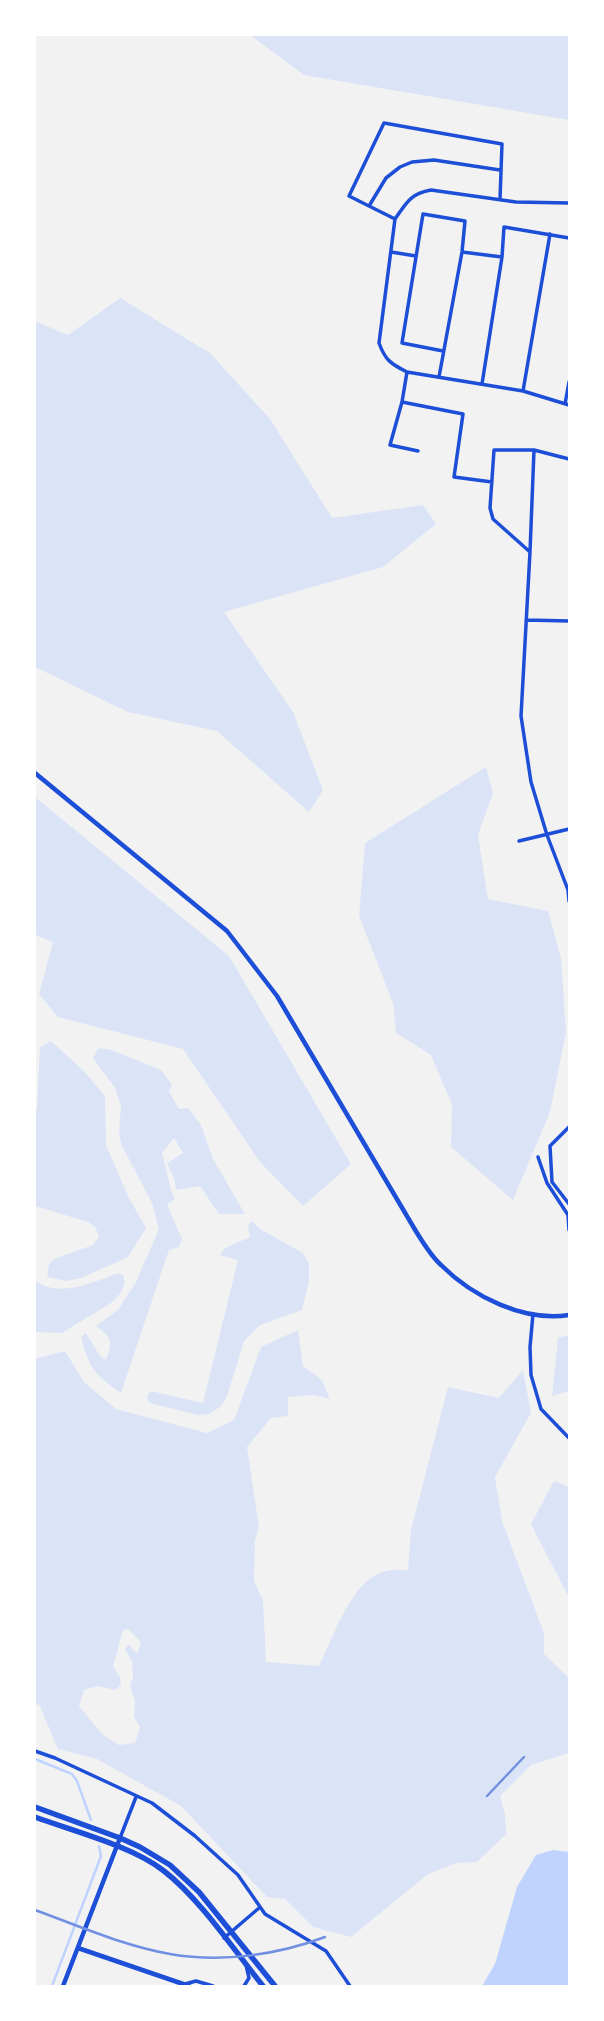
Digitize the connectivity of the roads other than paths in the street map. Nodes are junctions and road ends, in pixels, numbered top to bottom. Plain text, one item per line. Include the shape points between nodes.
1 (500, 170) junction
2 (500, 199) junction
3 (569, 203) edge
4 (369, 206) junction
5 (395, 219) junction
6 (550, 234) junction
7 (569, 238) edge
8 (391, 252) junction
9 (462, 252) junction
10 (416, 256) junction
11 (502, 257) junction
12 (443, 351) junction
13 (406, 372) junction
14 (439, 377) junction
15 (569, 382) edge
16 (482, 384) junction
17 (523, 391) junction
18 (402, 402) junction
19 (567, 405) edge
20 (534, 450) junction
21 (418, 451) dead end
22 (569, 459) edge
23 (492, 482) junction
24 (530, 552) junction
25 (526, 620) junction
26 (569, 621) edge
27 (35, 773) edge
28 (569, 829) edge
29 (547, 835) junction
30 (519, 841) dead end
31 (569, 901) edge
32 (569, 1127) edge
33 (538, 1157) dead end
34 (569, 1204) edge
35 (569, 1210) edge
36 (568, 1216) edge
37 (569, 1224) edge
38 (569, 1230) edge
39 (533, 1314) junction
40 (569, 1315) edge
41 (569, 1438) edge
42 (35, 1750) edge
43 (136, 1797) junction
44 (35, 1808) edge
45 (35, 1817) edge
46 (120, 1838) junction
47 (117, 1847) junction
48 (259, 1908) junction
49 (231, 1932) junction
50 (224, 1938) junction
51 (78, 1948) junction
52 (245, 1964) junction
53 (63, 1986) edge
54 (186, 1986) edge
55 (213, 1986) edge
56 (244, 1986) edge
57 (262, 1986) edge
58 (275, 1986) edge
59 (350, 1986) edge

1 - 2 street
1 - 4 street via 434,160 412,162 400,167 386,178
1 - 4 street via 502,144 384,123 349,196
2 - 3 street via 516,202
2 - 5 street via 425,191 418,193 406,203
4 - 5 street
5 - 8 street
6 - 7 street
6 - 11 street via 504,227
6 - 17 street
8 - 10 street
8 - 13 street via 379,343 383,355
9 - 10 street via 465,221 423,214
9 - 11 street
9 - 12 street
10 - 12 street via 402,343
11 - 16 street
12 - 14 street
13 - 14 street
13 - 18 street
14 - 16 street
15 - 19 street
16 - 17 street
17 - 19 street
18 - 21 street via 390,445
18 - 23 street via 463,414 454,477
20 - 22 street
20 - 23 street via 494,450
20 - 24 street
23 - 24 street via 490,508 493,519
24 - 25 street
25 - 26 street
25 - 29 street via 521,716 531,782
27 - 39 street via 227,931 277,996 440,1265 474,1291 512,1309
28 - 29 street
29 - 30 street
29 - 31 street via 568,890
32 - 34 street via 550,1146 552,1182
33 - 36 street via 547,1183
35 - 36 street
36 - 37 street
37 - 38 street
39 - 40 street
39 - 41 street via 531,1375 541,1409
42 - 43 street
43 - 46 street
43 - 48 street via 152,1803 219,1857 238,1876
44 - 46 main road
45 - 47 main road
46 - 47 street
46 - 49 main road via 170,1866 199,1892
47 - 50 main road via 135,1854 163,1871 190,1896
47 - 51 street
48 - 49 street
48 - 59 street via 326,1952
49 - 50 street
49 - 58 main road
50 - 52 main road
51 - 53 street
51 - 54 street
52 - 56 street via 249,1978
52 - 57 main road
54 - 55 street via 196,1981

